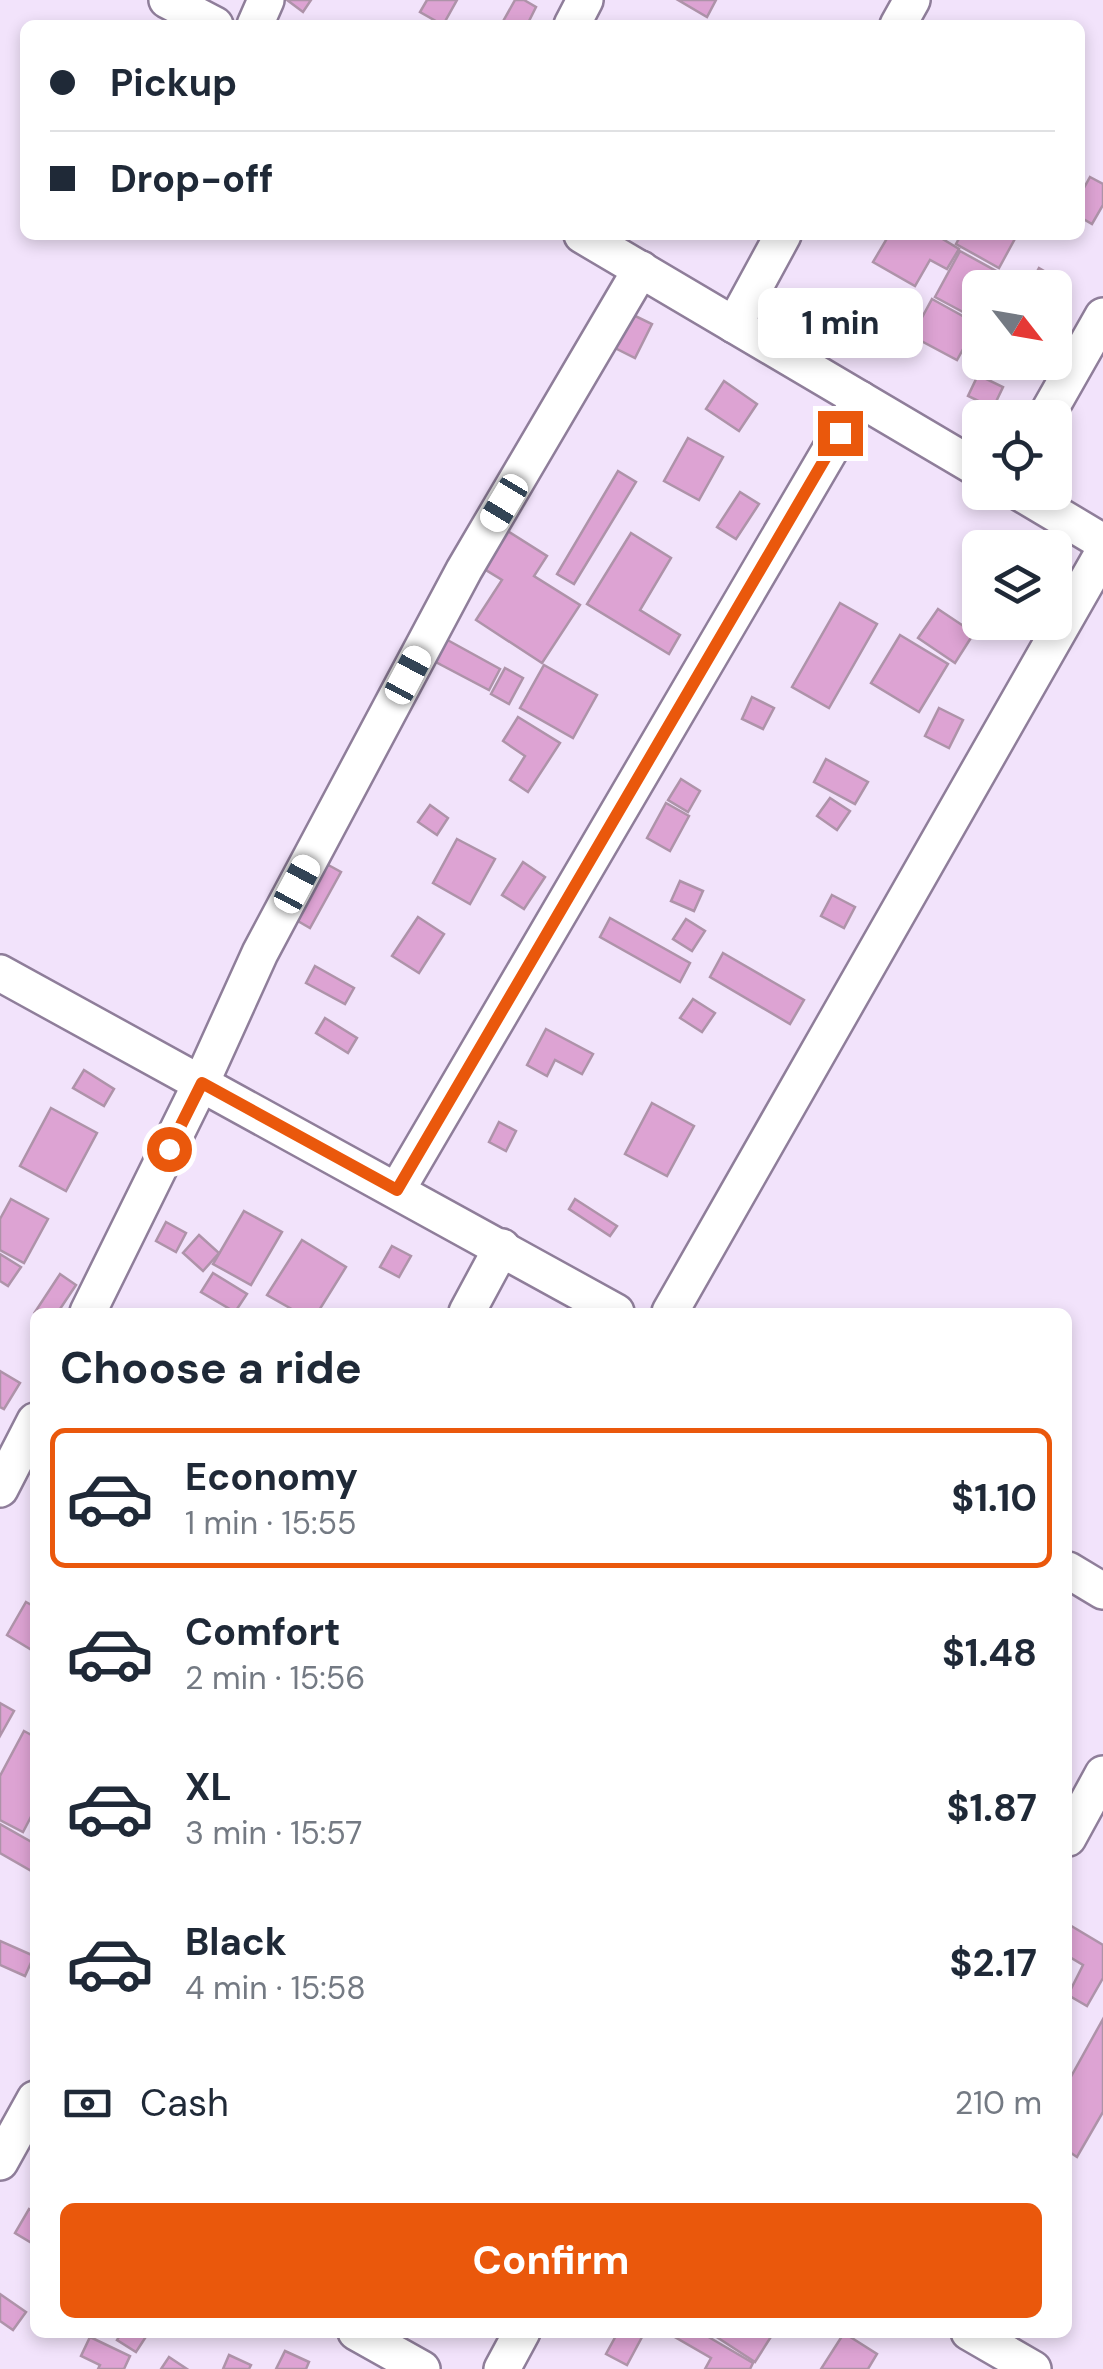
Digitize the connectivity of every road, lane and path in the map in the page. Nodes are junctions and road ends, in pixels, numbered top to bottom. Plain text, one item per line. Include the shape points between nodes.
1 (166, 0) edge
2 (204, 20) edge
3 (591, 240) edge
4 (780, 240) edge
5 (641, 269) junction
6 (1103, 316) edge
7 (734, 325) junction
8 (860, 399) junction
9 (1055, 400) edge
10 (962, 459) edge
11 (1049, 510) edge
12 (1103, 542) edge
13 (1103, 553) edge
14 (0, 973) edge
15 (202, 1083) junction
16 (397, 1190) junction
17 (502, 1247) junction
18 (90, 1308) edge
19 (469, 1308) edge
20 (609, 1308) edge
21 (672, 1308) edge
22 (30, 1431) edge
23 (13, 1467) edge
24 (1072, 1572) edge
25 (1103, 1590) edge
26 (1103, 1774) edge
27 (1072, 1831) edge
28 (30, 2109) edge
29 (12, 2147) edge
30 (367, 2338) edge
31 (519, 2338) edge
32 (979, 2338) edge
33 (422, 2369) edge
34 (502, 2369) edge
35 (1033, 2369) edge

1 - 2 street
3 - 5 street
4 - 7 street
5 - 7 street
5 - 15 street via 455,588 260,953
6 - 9 street
7 - 8 street
8 - 10 street
8 - 16 street
11 - 12 street
13 - 21 street
14 - 15 street
15 - 16 street
15 - 18 street
16 - 17 street
17 - 19 street
17 - 20 street
22 - 23 street
24 - 25 street
26 - 27 street
28 - 29 street
30 - 33 street
31 - 34 street
32 - 35 street

